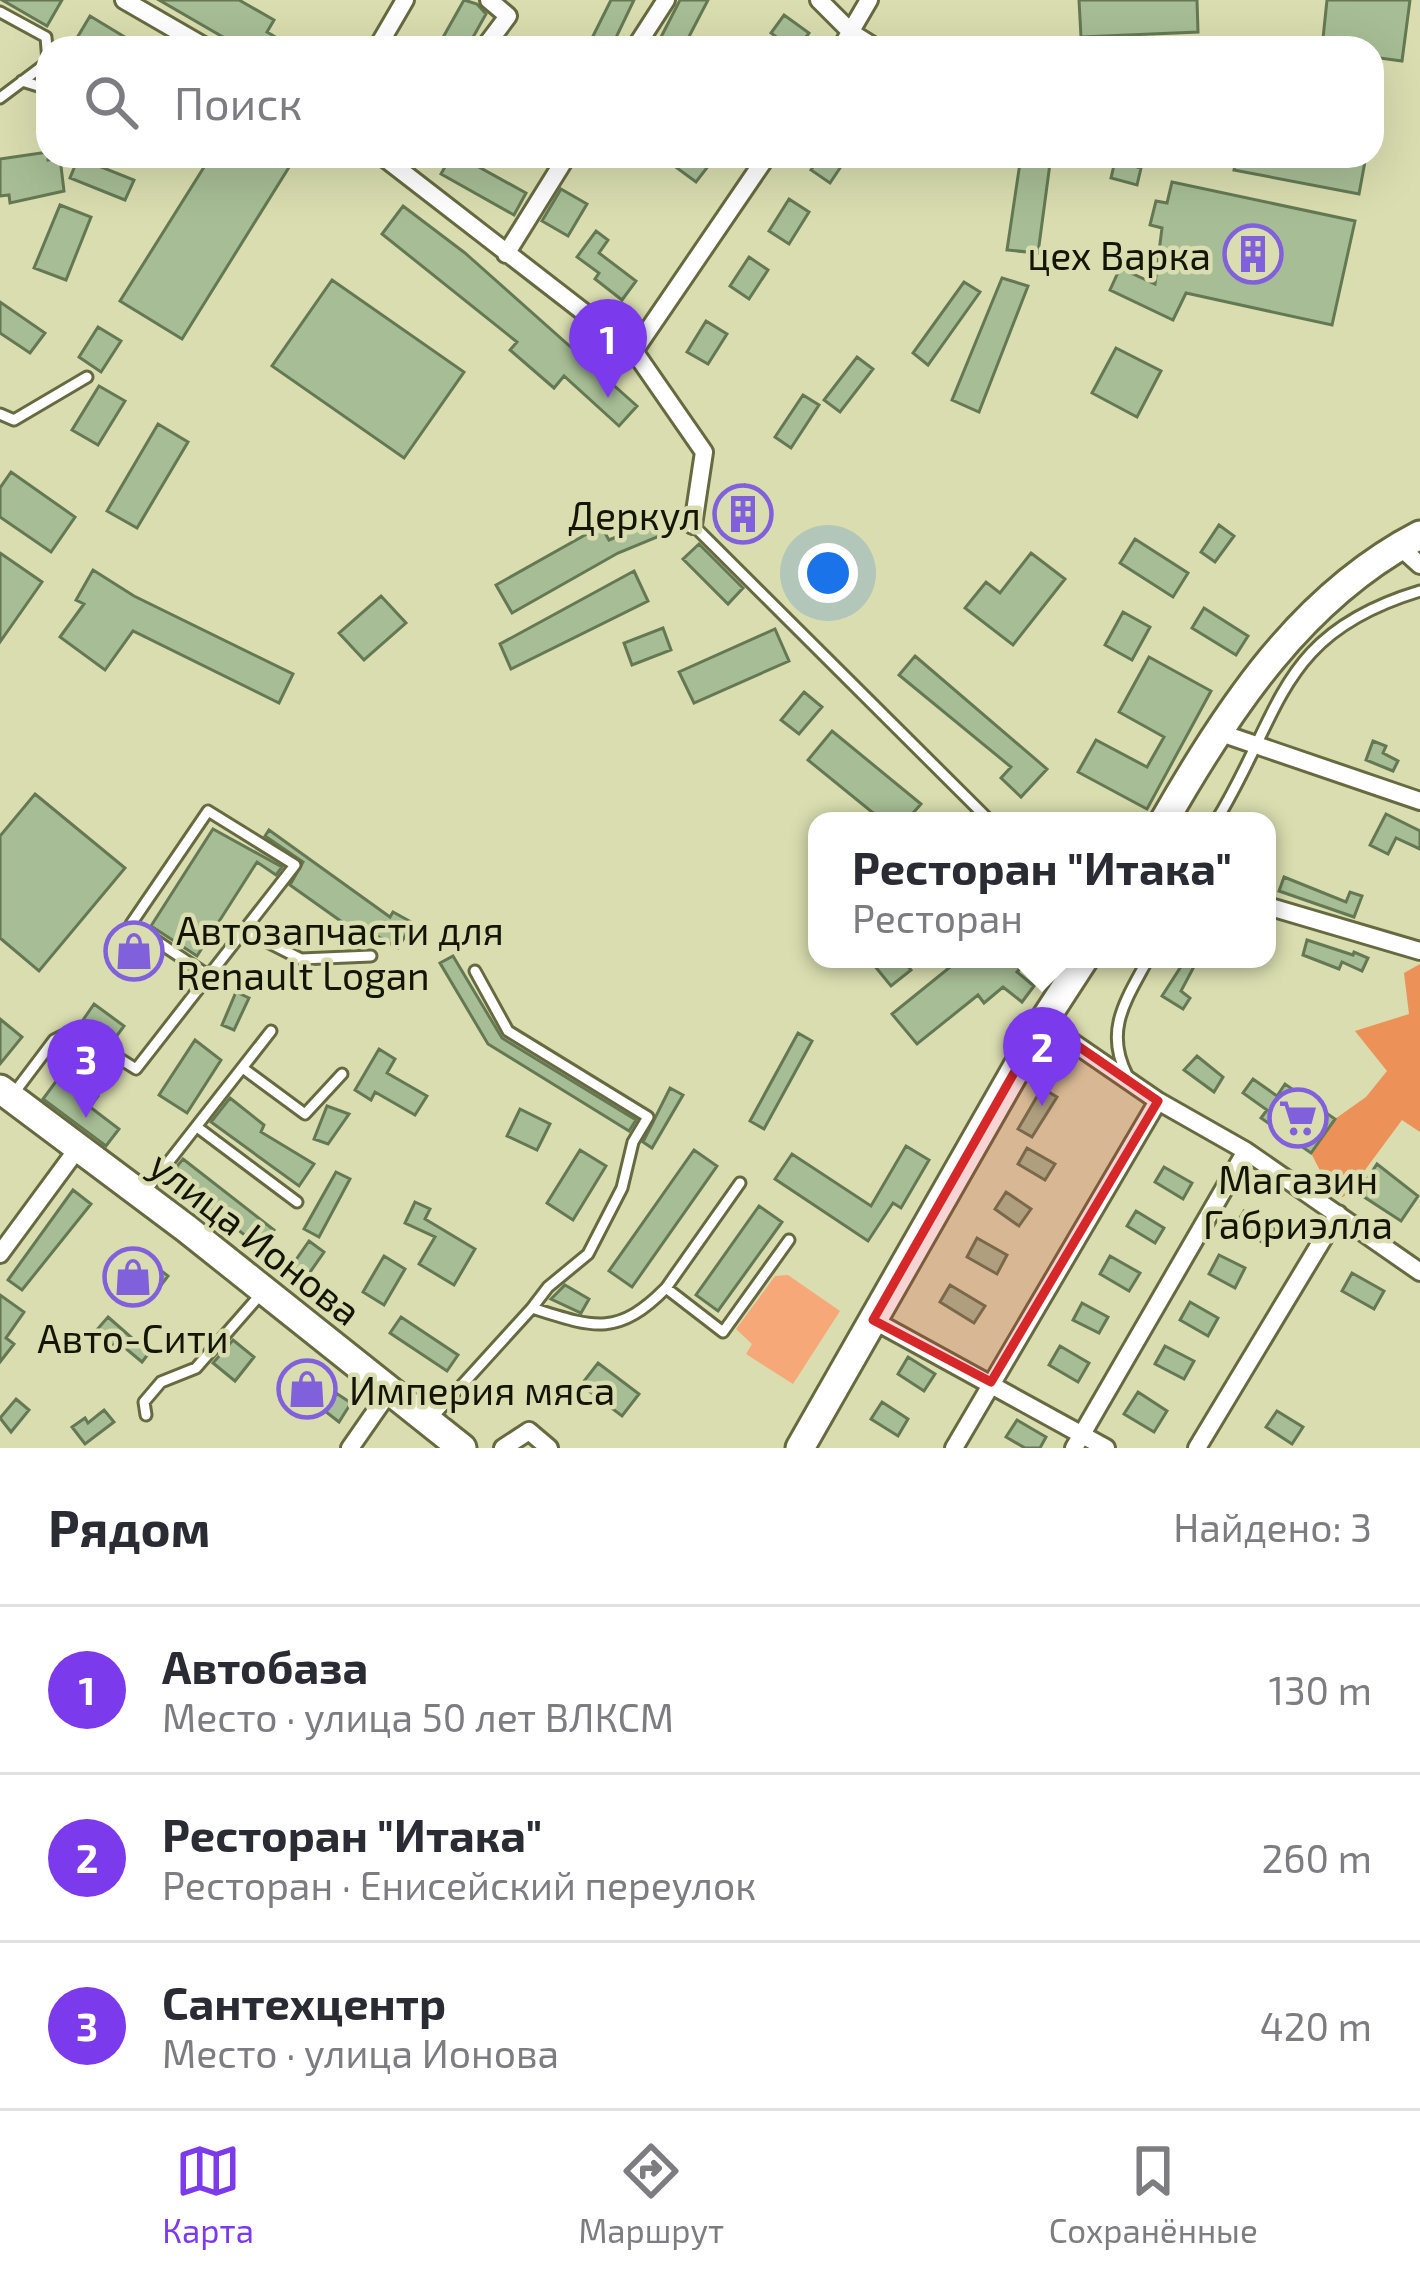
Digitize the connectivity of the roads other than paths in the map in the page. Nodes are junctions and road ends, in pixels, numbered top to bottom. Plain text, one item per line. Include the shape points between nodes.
1 (124, 0) edge
2 (405, 0) edge
3 (489, 0) edge
4 (666, 0) edge
5 (819, 0) edge
6 (869, 0) edge
7 (151, 7) edge
8 (0, 12) edge
9 (44, 36) edge
10 (191, 36) edge
11 (384, 36) edge
12 (493, 36) edge
13 (643, 36) edge
14 (843, 36) edge
15 (848, 36) edge
16 (36, 71) edge
17 (22, 81) junction
18 (36, 85) edge
19 (0, 98) edge
20 (404, 168) edge
21 (560, 168) edge
22 (759, 168) edge
23 (506, 254) junction
24 (634, 351) junction
25 (87, 376) dead end
26 (0, 414) edge
27 (693, 525) joint
28 (1413, 548) edge
29 (1420, 591) edge
30 (1215, 731) junction
31 (1256, 742) junction
32 (1420, 801) edge
33 (981, 812) edge
34 (1169, 812) edge
35 (1221, 812) edge
36 (1276, 909) edge
37 (244, 930) junction
38 (1420, 951) edge
39 (370, 956) dead end
40 (1078, 968) edge
41 (1143, 968) edge
42 (475, 971) dead end
43 (209, 976) junction
44 (1043, 1022) junction
45 (271, 1031) dead end
46 (244, 1069) junction
47 (342, 1074) dead end
48 (1130, 1082) junction
49 (5, 1093) edge
50 (1157, 1101) junction
51 (197, 1127) junction
52 (78, 1148) junction
53 (1246, 1151) junction
54 (740, 1184) dead end
55 (142, 1196) junction
56 (297, 1202) dead end
57 (1338, 1214) junction
58 (789, 1240) dead end
59 (0, 1254) edge
60 (1420, 1272) edge
61 (666, 1288) junction
62 (264, 1292) junction
63 (532, 1308) junction
64 (873, 1320) junction
65 (991, 1382) junction
66 (389, 1392) junction
67 (146, 1415) dead end
68 (429, 1422) junction
69 (1078, 1441) edge
70 (350, 1448) edge
71 (462, 1448) edge
72 (503, 1448) edge
73 (548, 1448) edge
74 (800, 1448) edge
75 (954, 1448) edge
76 (1106, 1448) edge
77 (1197, 1448) edge

1 - 7 street
2 - 11 street
3 - 12 street via 508,16
4 - 13 street
5 - 14 street
6 - 15 street
7 - 10 street
8 - 9 lane
16 - 17 lane
17 - 18 lane
17 - 19 lane
20 - 23 street
21 - 23 street
22 - 24 street
23 - 24 street
24 - 27 street via 704,452
25 - 26 lane via 14,420
27 - 33 lane
28 - 30 main road via 1318,607
29 - 31 lane via 1335,630 1300,663
30 - 31 street
30 - 34 main road
31 - 32 street
31 - 35 lane
36 - 38 street
37 - 39 lane via 301,959
37 - 43 lane
37 - 43 lane via 296,865 208,811 131,924
40 - 44 main road
41 - 48 lane via 1114,1025 1116,1055
42 - 63 lane via 508,1031 648,1117 589,1254
43 - 49 lane via 136,1069 74,1030 54,1040
44 - 48 street
44 - 64 main road
45 - 46 lane
46 - 47 lane via 304,1114
46 - 51 lane
48 - 50 street
49 - 52 main road, улица Ионова
50 - 53 street
50 - 65 street
51 - 55 lane
51 - 56 lane
52 - 55 main road, улица Ионова
52 - 59 street
53 - 57 street
53 - 69 street
54 - 61 lane
55 - 62 main road, улица Ионова
57 - 60 street
57 - 77 street
58 - 61 lane via 723,1332
61 - 63 lane via 623,1320 590,1327
62 - 66 main road, улица Ионова
62 - 67 lane via 196,1368 161,1382 144,1402
63 - 68 lane
64 - 65 street
64 - 74 main road
65 - 69 street
65 - 75 street
66 - 68 main road, улица Ионова
66 - 70 street
68 - 71 main road, улица Ионова
69 - 76 street
72 - 73 street via 529,1431

